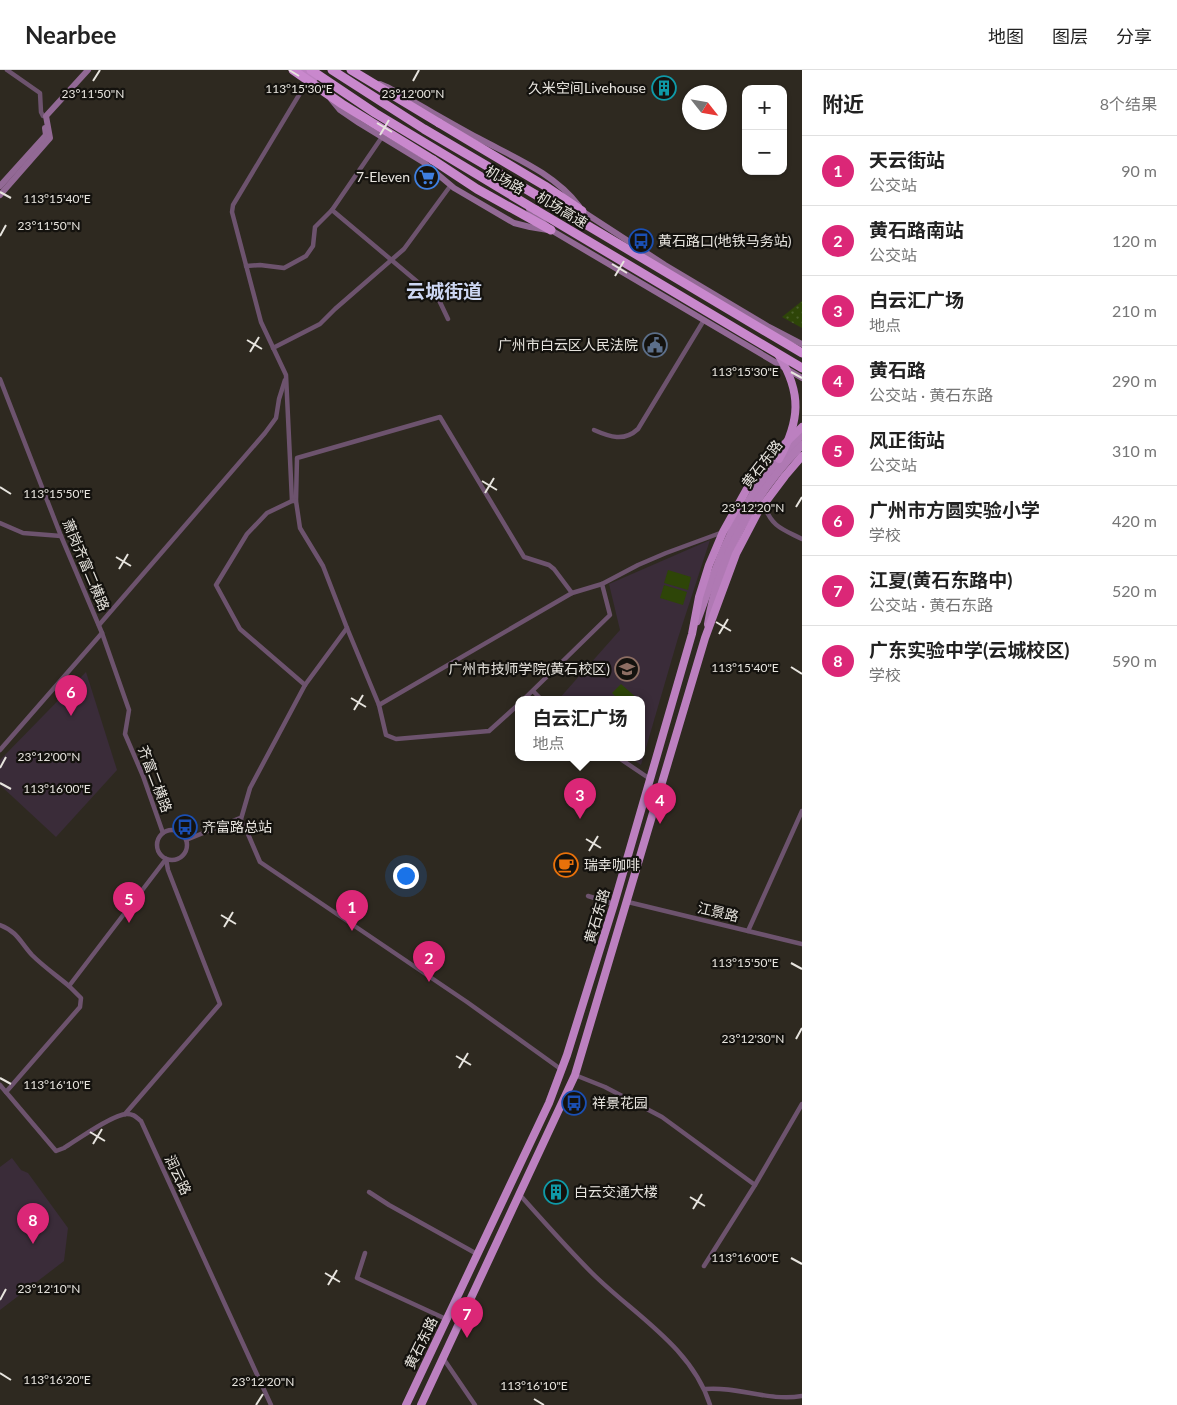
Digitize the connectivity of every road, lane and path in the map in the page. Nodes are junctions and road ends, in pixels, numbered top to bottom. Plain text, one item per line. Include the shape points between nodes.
1 (6, 70) edge
2 (86, 70) edge
3 (293, 70) edge
4 (304, 70) edge
5 (332, 70) edge
6 (337, 70) edge
7 (351, 70) edge
8 (311, 72) edge
9 (354, 82) junction
10 (325, 84) junction
11 (45, 116) junction
12 (382, 137) junction
13 (451, 185) junction
14 (0, 186) edge
15 (0, 195) edge
16 (540, 195) junction
17 (528, 208) junction
18 (332, 210) junction
19 (582, 211) junction
20 (551, 230) junction
21 (585, 238) junction
22 (391, 260) junction
23 (246, 266) junction
24 (448, 319) dead end
25 (704, 320) junction
26 (769, 327) junction
27 (802, 344) edge
28 (273, 348) junction
29 (772, 348) junction
30 (756, 351) junction
31 (802, 353) edge
32 (802, 364) edge
33 (802, 368) edge
34 (286, 375) junction
35 (802, 378) edge
36 (0, 379) edge
37 (594, 430) dead end
38 (800, 432) edge
39 (802, 445) edge
40 (802, 456) edge
41 (779, 459) junction
42 (294, 501) junction
43 (764, 504) junction
44 (0, 523) edge
45 (739, 525) junction
46 (723, 532) junction
47 (61, 536) junction
48 (802, 538) edge
49 (602, 584) junction
50 (572, 593) junction
51 (99, 625) junction
52 (347, 628) junction
53 (102, 633) junction
54 (692, 634) junction
55 (705, 638) junction
56 (305, 686) junction
57 (533, 691) junction
58 (527, 696) edge
59 (538, 696) edge
60 (379, 705) junction
61 (515, 707) edge
62 (125, 734) joint
63 (0, 750) edge
64 (623, 761) edge
65 (650, 779) junction
66 (802, 811) edge
67 (241, 819) junction
68 (163, 833) junction
69 (186, 840) junction
70 (166, 859) junction
71 (588, 896) dead end
72 (628, 902) junction
73 (614, 904) junction
74 (0, 925) edge
75 (748, 931) junction
76 (802, 944) edge
77 (69, 986) junction
78 (562, 1070) junction
79 (576, 1075) junction
80 (0, 1085) edge
81 (6, 1092) junction
82 (802, 1104) edge
83 (125, 1114) junction
84 (755, 1185) junction
85 (369, 1192) dead end
86 (520, 1195) junction
87 (365, 1253) dead end
88 (477, 1254) junction
89 (704, 1266) dead end
90 (446, 1320) junction
91 (443, 1358) junction
92 (705, 1389) junction
93 (802, 1396) edge
94 (271, 1405) edge
95 (406, 1405) edge
96 (421, 1405) edge
97 (476, 1405) edge
98 (710, 1405) edge

1 - 11 street via 40,93 41,112
2 - 11 main road
3 - 20 highway, bridge via 477,189
4 - 8 highway, 机场路
5 - 31 highway, 机场高速, bridge via 432,134
6 - 9 highway, 机场路
7 - 19 highway, bridge
8 - 10 highway, 机场路
8 - 23 street via 233,205
8 - 33 highway, 机场高速, bridge via 418,140
9 - 16 highway, 机场路
9 - 19 main road via 388,86 507,152 558,184
10 - 12 main road via 340,110
10 - 17 highway, 机场路
11 - 14 main road via 46,135
11 - 15 main road via 50,138
12 - 13 main road via 423,162
12 - 18 street
13 - 20 main road via 508,220 530,228
13 - 22 street via 404,249
16 - 19 main road
16 - 31 highway, 机场路, bridge via 586,227
17 - 20 main road
17 - 21 highway, 机场路
18 - 22 street
18 - 23 street via 315,227 313,246 306,256 284,268
19 - 26 main road
20 - 21 main road
20 - 25 main road
21 - 29 highway, 机场路, bridge
22 - 24 street via 439,300
22 - 28 street via 320,324
23 - 28 street via 261,322
25 - 30 main road
25 - 37 street via 638,429 622,438
26 - 27 main road
26 - 30 main road via 769,337
28 - 34 street
29 - 32 highway, 机场路, bridge
29 - 41 highway, bridge via 791,374 798,402 796,422
30 - 35 main road
34 - 42 street
34 - 51 street via 276,418 265,433
36 - 47 street, 萧岗齐富二横路
38 - 41 main road, 黄石东路, bridge
38 - 46 highway via 762,468
39 - 45 main road, 黄石东路 via 772,479
40 - 43 highway
41 - 45 main road, 黄石东路 via 756,490
42 - 50 street via 297,458 440,417 524,557 549,564
42 - 52 street via 300,528 322,566
42 - 56 street via 267,513 247,534 216,585 240,629
43 - 48 street via 772,522
43 - 55 highway via 736,554
44 - 47 street via 23,533
45 - 54 main road, 黄石东路 via 721,555
45 - 55 main road, 黄石东路 via 715,593
46 - 49 street via 638,565
46 - 54 highway via 704,579
47 - 51 street, 萧岗齐富二横路
49 - 50 street
49 - 57 street via 610,615
50 - 60 street
51 - 53 street, 萧岗齐富二横路
52 - 56 street
52 - 60 street
53 - 62 street, 萧岗齐富二横路 via 129,710
53 - 63 street
54 - 65 highway, 黄石东路
55 - 72 highway, 黄石东路
56 - 67 street via 250,788
57 - 58 street
57 - 59 street
60 - 61 street via 386,735 396,739 489,730
62 - 68 street, 齐富二横路
64 - 65 street
65 - 73 highway, 黄石东路
66 - 75 street
67 - 69 street
67 - 78 street via 260,862
68 - 69 street via 177,831
68 - 70 street via 157,848
69 - 70 street via 183,855
70 - 77 street
70 - 83 street via 220,1004
71 - 73 street
72 - 75 street, 江景路
72 - 79 highway, 黄石东路
73 - 78 highway, 黄石东路
74 - 77 street via 10,929 31,954
75 - 76 street, 江景路
77 - 81 street via 81,998 80,1007
78 - 88 highway, 黄石东路
79 - 84 street via 662,1117
79 - 86 highway, 黄石东路
80 - 81 street
81 - 83 street via 56,1151
82 - 84 street
83 - 94 street, 润云路 via 135,1115 141,1121
84 - 89 street
85 - 88 street
86 - 91 highway, 黄石东路
86 - 92 street via 593,1274 676,1349
87 - 90 street via 358,1278
88 - 90 highway, 黄石东路
90 - 95 highway, 黄石东路
91 - 96 highway, 黄石东路
91 - 97 street
92 - 93 street via 719,1388 788,1399
92 - 98 street

